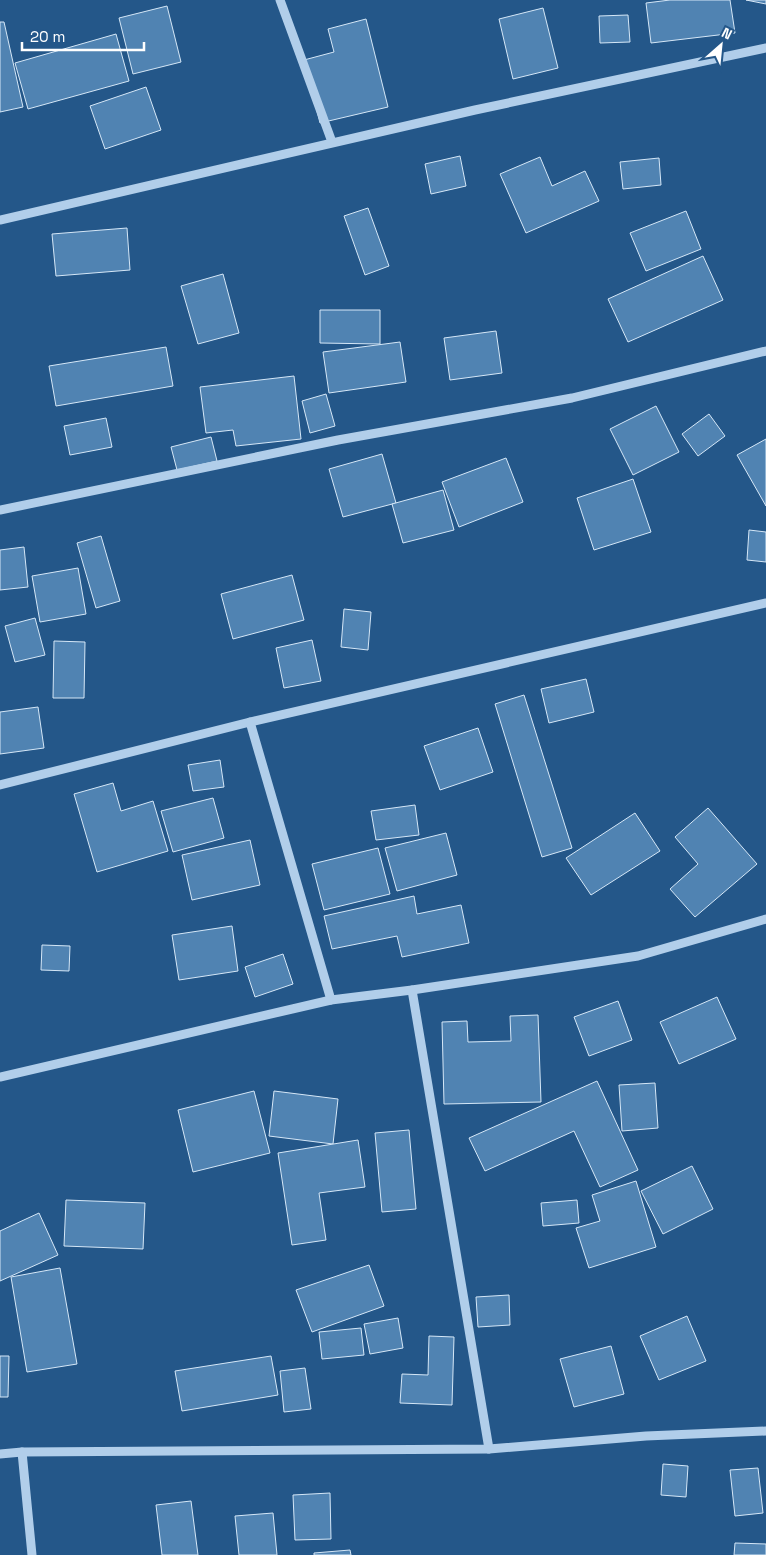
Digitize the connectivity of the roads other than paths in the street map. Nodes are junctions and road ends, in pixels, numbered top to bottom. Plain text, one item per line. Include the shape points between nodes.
1 (280, 0) edge
2 (766, 48) edge
3 (332, 142) junction
4 (0, 220) edge
5 (766, 351) edge
6 (0, 510) edge
7 (766, 603) edge
8 (250, 722) junction
9 (0, 785) edge
10 (766, 919) edge
11 (412, 990) junction
12 (331, 1000) junction
13 (0, 1077) edge
14 (766, 1431) edge
15 (489, 1449) junction
16 (22, 1452) junction
17 (0, 1454) edge
18 (32, 1555) edge

1 - 3 street
2 - 3 street
3 - 4 street
5 - 6 street via 572,398 328,442
7 - 8 street
8 - 9 street
8 - 12 street
10 - 11 street via 638,956
11 - 12 street
11 - 15 street
12 - 13 street
14 - 15 street via 646,1436
15 - 16 street
16 - 17 street
16 - 18 street

